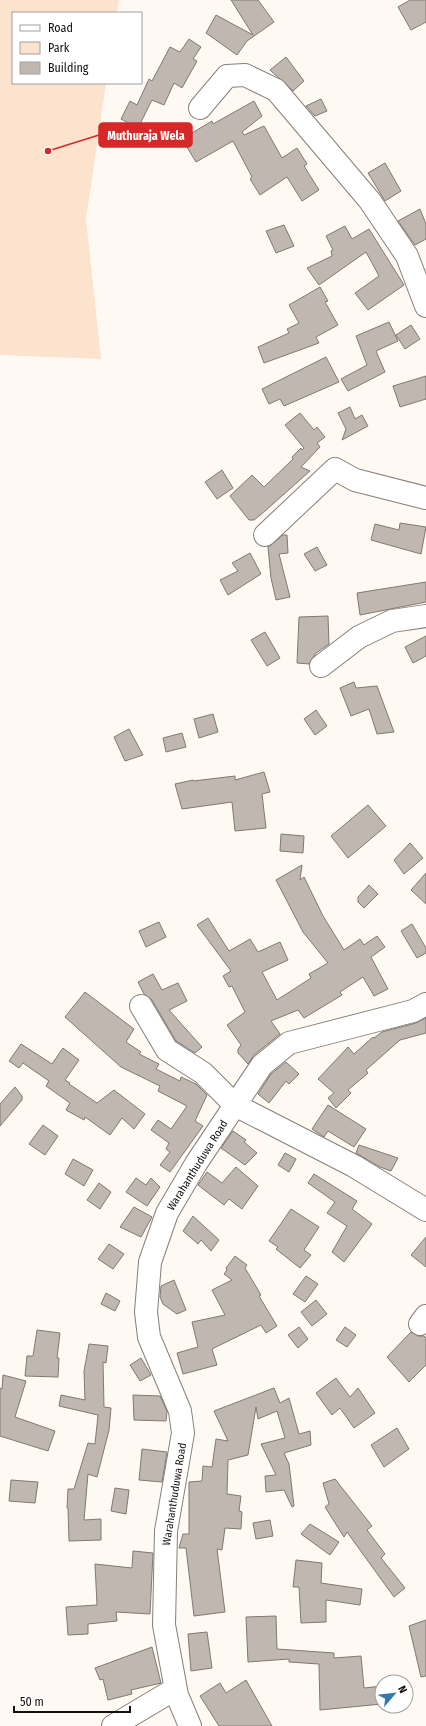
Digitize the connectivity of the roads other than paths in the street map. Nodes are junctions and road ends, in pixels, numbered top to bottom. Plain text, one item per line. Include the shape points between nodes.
1 (200, 108) dead end
2 (426, 306) edge
3 (426, 498) edge
4 (265, 535) dead end
5 (426, 616) edge
6 (320, 666) dead end
7 (426, 1004) edge
8 (141, 1006) dead end
9 (235, 1105) junction
10 (426, 1210) edge
11 (176, 1689) junction
12 (113, 1726) edge
13 (190, 1726) edge

1 - 2 street via 227,76 245,75 276,90 370,201 407,256
3 - 4 street via 355,480 335,469
5 - 6 street via 392,621 359,637
7 - 9 street, Warahanthuduwa Road via 413,1011 290,1043 262,1065
8 - 9 street via 167,1050 203,1073
9 - 10 street via 354,1166
9 - 11 street, Warahanthuduwa Road via 167,1213 150,1262 146,1312 150,1337 180,1411 183,1433 166,1530 164,1575 164,1625
11 - 12 street
11 - 13 street, Warahanthuduwa Road

